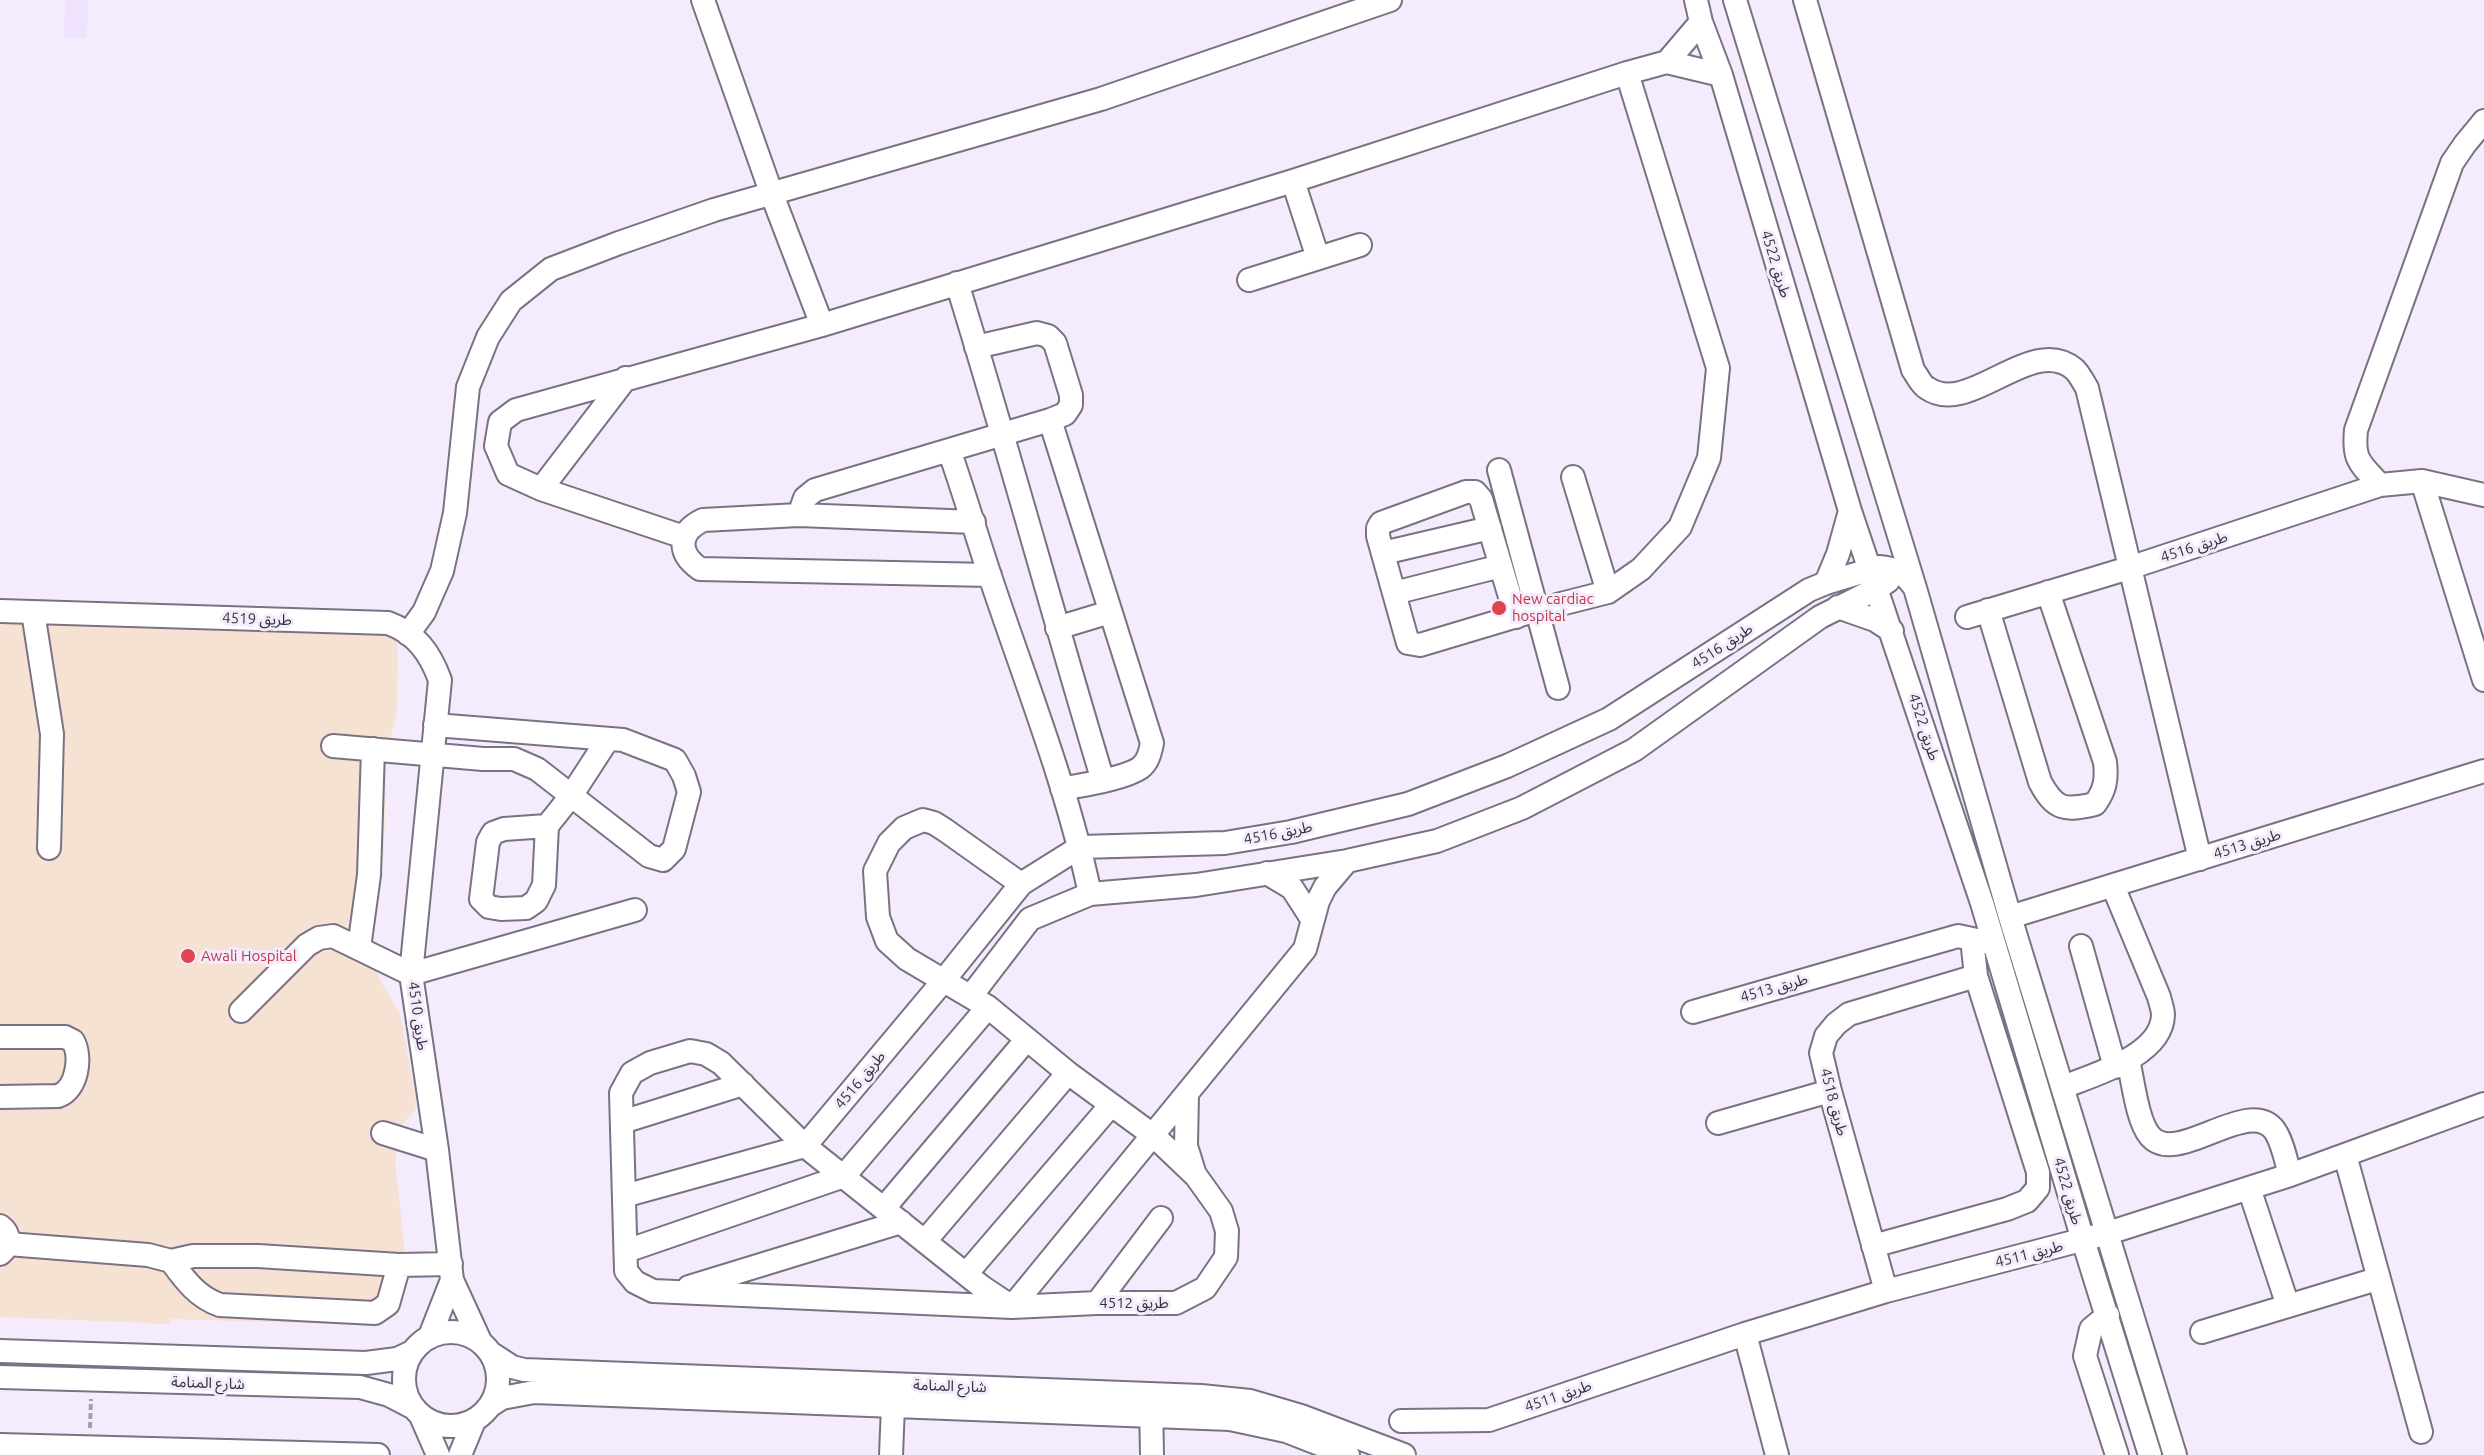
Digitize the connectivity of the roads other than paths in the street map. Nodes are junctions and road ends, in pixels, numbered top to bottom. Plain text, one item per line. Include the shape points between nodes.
1 (703, 0) edge
2 (1390, 0) edge
3 (1735, 0) edge
4 (1805, 0) edge
5 (1699, 11) edge
6 (1667, 62) junction
7 (1627, 73) junction
8 (1721, 75) junction
9 (2484, 121) edge
10 (1293, 181) junction
11 (771, 192) junction
12 (1359, 244) dead end
13 (1318, 258) junction
14 (1249, 280) dead end
15 (957, 283) junction
16 (822, 325) junction
17 (976, 347) junction
18 (626, 378) junction
19 (1050, 420) junction
20 (1003, 433) junction
21 (949, 450) junction
22 (1499, 470) dead end
23 (1573, 477) dead end
24 (2422, 481) junction
25 (2380, 485) junction
26 (541, 489) junction
27 (2484, 495) edge
28 (1850, 511) junction
29 (800, 514) junction
30 (974, 522) junction
31 (1490, 528) junction
32 (684, 537) junction
33 (1900, 541) junction
34 (1383, 553) junction
35 (1500, 566) junction
36 (2129, 568) junction
37 (1896, 570) junction
38 (990, 575) junction
39 (1875, 579) junction
40 (1826, 583) junction
41 (1915, 588) junction
42 (1608, 592) junction
43 (2048, 592) junction
44 (1394, 593) junction
45 (1838, 607) junction
46 (0, 611) edge
47 (33, 612) junction
48 (1110, 612) junction
49 (1526, 614) junction
50 (1057, 628) junction
51 (1892, 631) junction
52 (408, 634) junction
53 (2484, 680) edge
54 (1558, 688) dead end
55 (435, 725) junction
56 (608, 739) junction
57 (333, 746) dead end
58 (373, 749) junction
59 (432, 754) junction
60 (2484, 771) edge
61 (1103, 781) junction
62 (1062, 789) junction
63 (571, 796) junction
64 (547, 826) dead end
65 (1080, 847) junction
66 (49, 848) dead end
67 (2200, 859) junction
68 (1347, 861) junction
69 (1267, 873) junction
70 (1021, 884) junction
71 (2113, 886) junction
72 (1090, 894) junction
73 (1983, 903) junction
74 (635, 910) dead end
75 (2010, 917) junction
76 (1312, 919) junction
77 (1965, 938) junction
78 (1995, 943) junction
79 (2081, 946) dead end
80 (359, 948) junction
81 (411, 974) junction
82 (1976, 976) junction
83 (944, 980) junction
84 (980, 1001) junction
85 (240, 1011) dead end
86 (1693, 1012) dead end
87 (0, 1037) edge
88 (1027, 1039) junction
89 (2121, 1064) junction
90 (1068, 1073) junction
91 (743, 1084) junction
92 (2063, 1087) junction
93 (1830, 1091) junction
94 (1187, 1094) junction
95 (0, 1097) edge
96 (2484, 1104) edge
97 (1111, 1105) junction
98 (622, 1122) junction
99 (1718, 1123) dead end
100 (383, 1132) dead end
101 (1154, 1136) junction
102 (805, 1146) junction
103 (437, 1150) junction
104 (2345, 1155) junction
105 (2290, 1175) junction
106 (844, 1176) junction
107 (1196, 1176) junction
108 (2249, 1188) junction
109 (624, 1196) junction
110 (884, 1208) junction
111 (1161, 1218) dead end
112 (902, 1222) junction
113 (2108, 1233) junction
114 (2083, 1240) junction
115 (925, 1241) junction
116 (3, 1242) edge
117 (1874, 1246) junction
118 (626, 1251) junction
119 (171, 1261) junction
120 (399, 1265) junction
121 (452, 1272) junction
122 (966, 1274) junction
123 (2377, 1279) junction
124 (1886, 1291) junction
125 (674, 1292) junction
126 (1097, 1303) junction
127 (2288, 1306) junction
128 (1012, 1307) junction
129 (2108, 1315) junction
130 (2202, 1332) dead end
131 (1745, 1334) junction
132 (430, 1336) junction
133 (486, 1348) junction
134 (0, 1352) edge
135 (412, 1352) junction
136 (0, 1377) edge
137 (1151, 1394) junction
138 (491, 1405) junction
139 (893, 1406) junction
140 (417, 1411) junction
141 (1151, 1416) junction
142 (474, 1421) junction
143 (1401, 1421) dead end
144 (2421, 1432) dead end
145 (5, 1448) edge
146 (89, 1451) edge
147 (378, 1455) edge
148 (438, 1455) edge
149 (460, 1455) edge
150 (891, 1455) edge
151 (1152, 1455) edge
152 (1348, 1455) edge
153 (1404, 1455) edge
154 (1777, 1455) edge
155 (2117, 1455) edge
156 (2150, 1455) edge
157 (2175, 1455) edge

1 - 11 street
2 - 11 street via 1101,99
3 - 33 street, طريق 4522
4 - 36 street via 1913,370 1925,388 1942,395 1958,394 2028,364 2055,359 2075,369 2087,388
5 - 6 street
5 - 8 street, طريق 4522
6 - 7 street
6 - 8 street
7 - 10 street
7 - 42 street via 1718,368 1709,458 1680,527 1641,570
8 - 28 street, طريق 4522
9 - 25 street via 2452,163 2356,430 2356,459
10 - 13 street
10 - 15 street
11 - 16 street
11 - 52 street via 551,269 511,301 488,337 468,387 455,513 442,571 424,612
12 - 13 street
13 - 14 street
15 - 16 street
15 - 17 street
16 - 18 street
17 - 19 street via 1037,333 1048,336 1055,343 1071,395 1071,405 1065,414
17 - 20 street
18 - 26 street
18 - 26 street via 516,410 500,422 496,446 508,474
19 - 20 street
19 - 48 street
20 - 21 street
20 - 50 street
21 - 29 street via 815,490 805,498
21 - 30 street
22 - 49 street
23 - 42 street
24 - 25 street, طريق 4516
24 - 27 street, طريق 4516
24 - 53 street
25 - 36 street, طريق 4516
26 - 32 street
28 - 39 street, طريق 4522
28 - 40 street
29 - 30 street
29 - 32 street via 703,520
30 - 38 street
31 - 34 street
31 - 34 street via 1481,499 1476,492 1466,492 1381,523 1378,528
31 - 35 street
32 - 38 street via 683,550 700,569
33 - 37 street
33 - 41 street, طريق 4522
34 - 44 street
35 - 44 street
35 - 49 street
36 - 43 street, طريق 4516
36 - 67 street
37 - 39 street, طريق 4516 via 1879,567
37 - 41 street
38 - 62 street
39 - 40 street, طريق 4516
39 - 45 street, طريق 4516
39 - 51 street, طريق 4522
40 - 65 street, طريق 4516 via 1809,590 1609,719 1507,766 1408,804 1225,843
41 - 75 street, طريق 4522
42 - 49 street
43 - 43 street, طريق 4516 via 1977,613 2040,782 2050,799 2063,808 2076,809 2095,804 2107,779
44 - 49 street via 1408,643 1415,646
45 - 51 street via 1875,620
45 - 68 street, طريق 4516 via 1634,750 1522,808 1437,841
46 - 47 street, طريق 4519
47 - 52 street, طريق 4519 via 388,623
47 - 66 street via 52,734
48 - 50 street
48 - 61 street via 1152,743 1148,758 1139,768
49 - 54 street
50 - 61 street
51 - 73 street, طريق 4522
52 - 55 street, طريق 4519 via 419,641 432,659 440,680
55 - 56 street
55 - 59 street, طريق 4510
56 - 63 street
56 - 63 street via 632,743 675,760 689,792 674,849 663,860 649,856
57 - 58 street
58 - 59 street
58 - 80 street via 369,875
59 - 63 street via 514,759 537,769
59 - 81 street, طريق 4510
60 - 67 street, طريق 4513
61 - 62 street
62 - 65 street
63 - 64 street
65 - 70 street, طريق 4516
65 - 72 street
67 - 71 street, طريق 4513
68 - 69 street, طريق 4516
68 - 76 street via 1325,887
69 - 72 street, طريق 4516 via 1196,885
69 - 76 street via 1292,888
70 - 83 street, طريق 4516
70 - 83 street via 934,823 922,820 904,828 889,843 875,871 878,917 887,941 907,959
71 - 75 street, طريق 4513
71 - 89 street via 2163,1015 2151,1042
72 - 84 street, طريق 4516 via 1030,920
73 - 77 street
73 - 78 street, طريق 4522
74 - 81 street
75 - 92 street, طريق 4522
76 - 94 street via 1305,949
77 - 78 street, طريق 4513
77 - 82 street
77 - 86 street, طريق 4513
78 - 114 street, طريق 4522
79 - 89 street
80 - 81 street
80 - 85 street via 333,936 319,938 307,945
81 - 103 street, طريق 4510
82 - 93 street, طريق 4518 via 1875,1005 1849,1014 1836,1024 1826,1036 1821,1053
82 - 117 street via 2038,1172 2038,1188 2027,1201 2007,1209
83 - 84 street, طريق 4512
83 - 102 street, طريق 4516
84 - 88 street, طريق 4512
84 - 106 street, طريق 4516
87 - 95 street via 65,1037 74,1041 76,1048 75,1080 64,1094
88 - 90 street, طريق 4512
88 - 110 street
89 - 92 street
89 - 105 street via 2150,1137 2162,1144 2176,1144 2251,1120 2274,1130
90 - 97 street, طريق 4512
90 - 115 street
91 - 98 street
91 - 98 street, طريق 4512 via 722,1062 706,1054 690,1052 650,1063 632,1073 621,1093
91 - 102 street, طريق 4512
92 - 113 street, طريق 4522
93 - 99 street
93 - 117 street, طريق 4518
94 - 101 street
94 - 107 street via 1186,1146
96 - 104 street, طريق 4511
97 - 101 street, طريق 4512
97 - 122 street
98 - 109 street, طريق 4512
100 - 103 street
101 - 107 street, طريق 4512
101 - 128 street
102 - 106 street
102 - 109 street
103 - 121 street, طريق 4510
104 - 105 street, طريق 4511
104 - 123 street
105 - 108 street, طريق 4511
106 - 110 street
106 - 118 street
107 - 126 street, طريق 4512 via 1221,1211 1227,1231 1226,1257 1205,1288 1176,1303
108 - 113 street, طريق 4511
108 - 127 street
109 - 118 street, طريق 4512
110 - 112 street
111 - 126 street
112 - 115 street
112 - 125 street
113 - 114 street, طريق 4511
113 - 157 street, طريق 4522
114 - 124 street, طريق 4511
114 - 129 street, طريق 4522
115 - 122 street
116 - 119 street via 148,1255
117 - 124 street, طريق 4518
118 - 125 street, طريق 4512 via 626,1270 635,1282 653,1291
119 - 120 street via 193,1256 258,1256
119 - 120 street via 187,1284 206,1300 220,1305 375,1313 388,1304
120 - 121 street
121 - 132 street, طريق 4510
121 - 133 street
122 - 128 street
123 - 127 street
123 - 144 street
124 - 131 street, طريق 4511
125 - 128 street, طريق 4512
126 - 128 street, طريق 4512
127 - 130 street
129 - 155 street via 2091,1329 2085,1356
129 - 156 street, طريق 4522
131 - 143 street, طريق 4511 via 1489,1420
131 - 154 street
132 - 133 street via 464,1334
132 - 135 street
133 - 137 street, شارع المنامة via 512,1367 524,1370
133 - 138 street via 498,1371
134 - 135 street, شارع المنامة via 366,1363 398,1359
135 - 140 street via 404,1379 406,1394
136 - 140 street, شارع المنامة via 360,1387 388,1395
137 - 141 street
137 - 153 street, شارع المنامة via 1250,1401
138 - 139 street, شارع المنامة via 502,1398 534,1392
138 - 142 street
139 - 141 street, شارع المنامة
139 - 150 street
140 - 142 street via 433,1423 447,1426
140 - 148 street
141 - 151 street
141 - 152 street, شارع المنامة via 1254,1423
142 - 149 street
145 - 146 street
146 - 147 street

